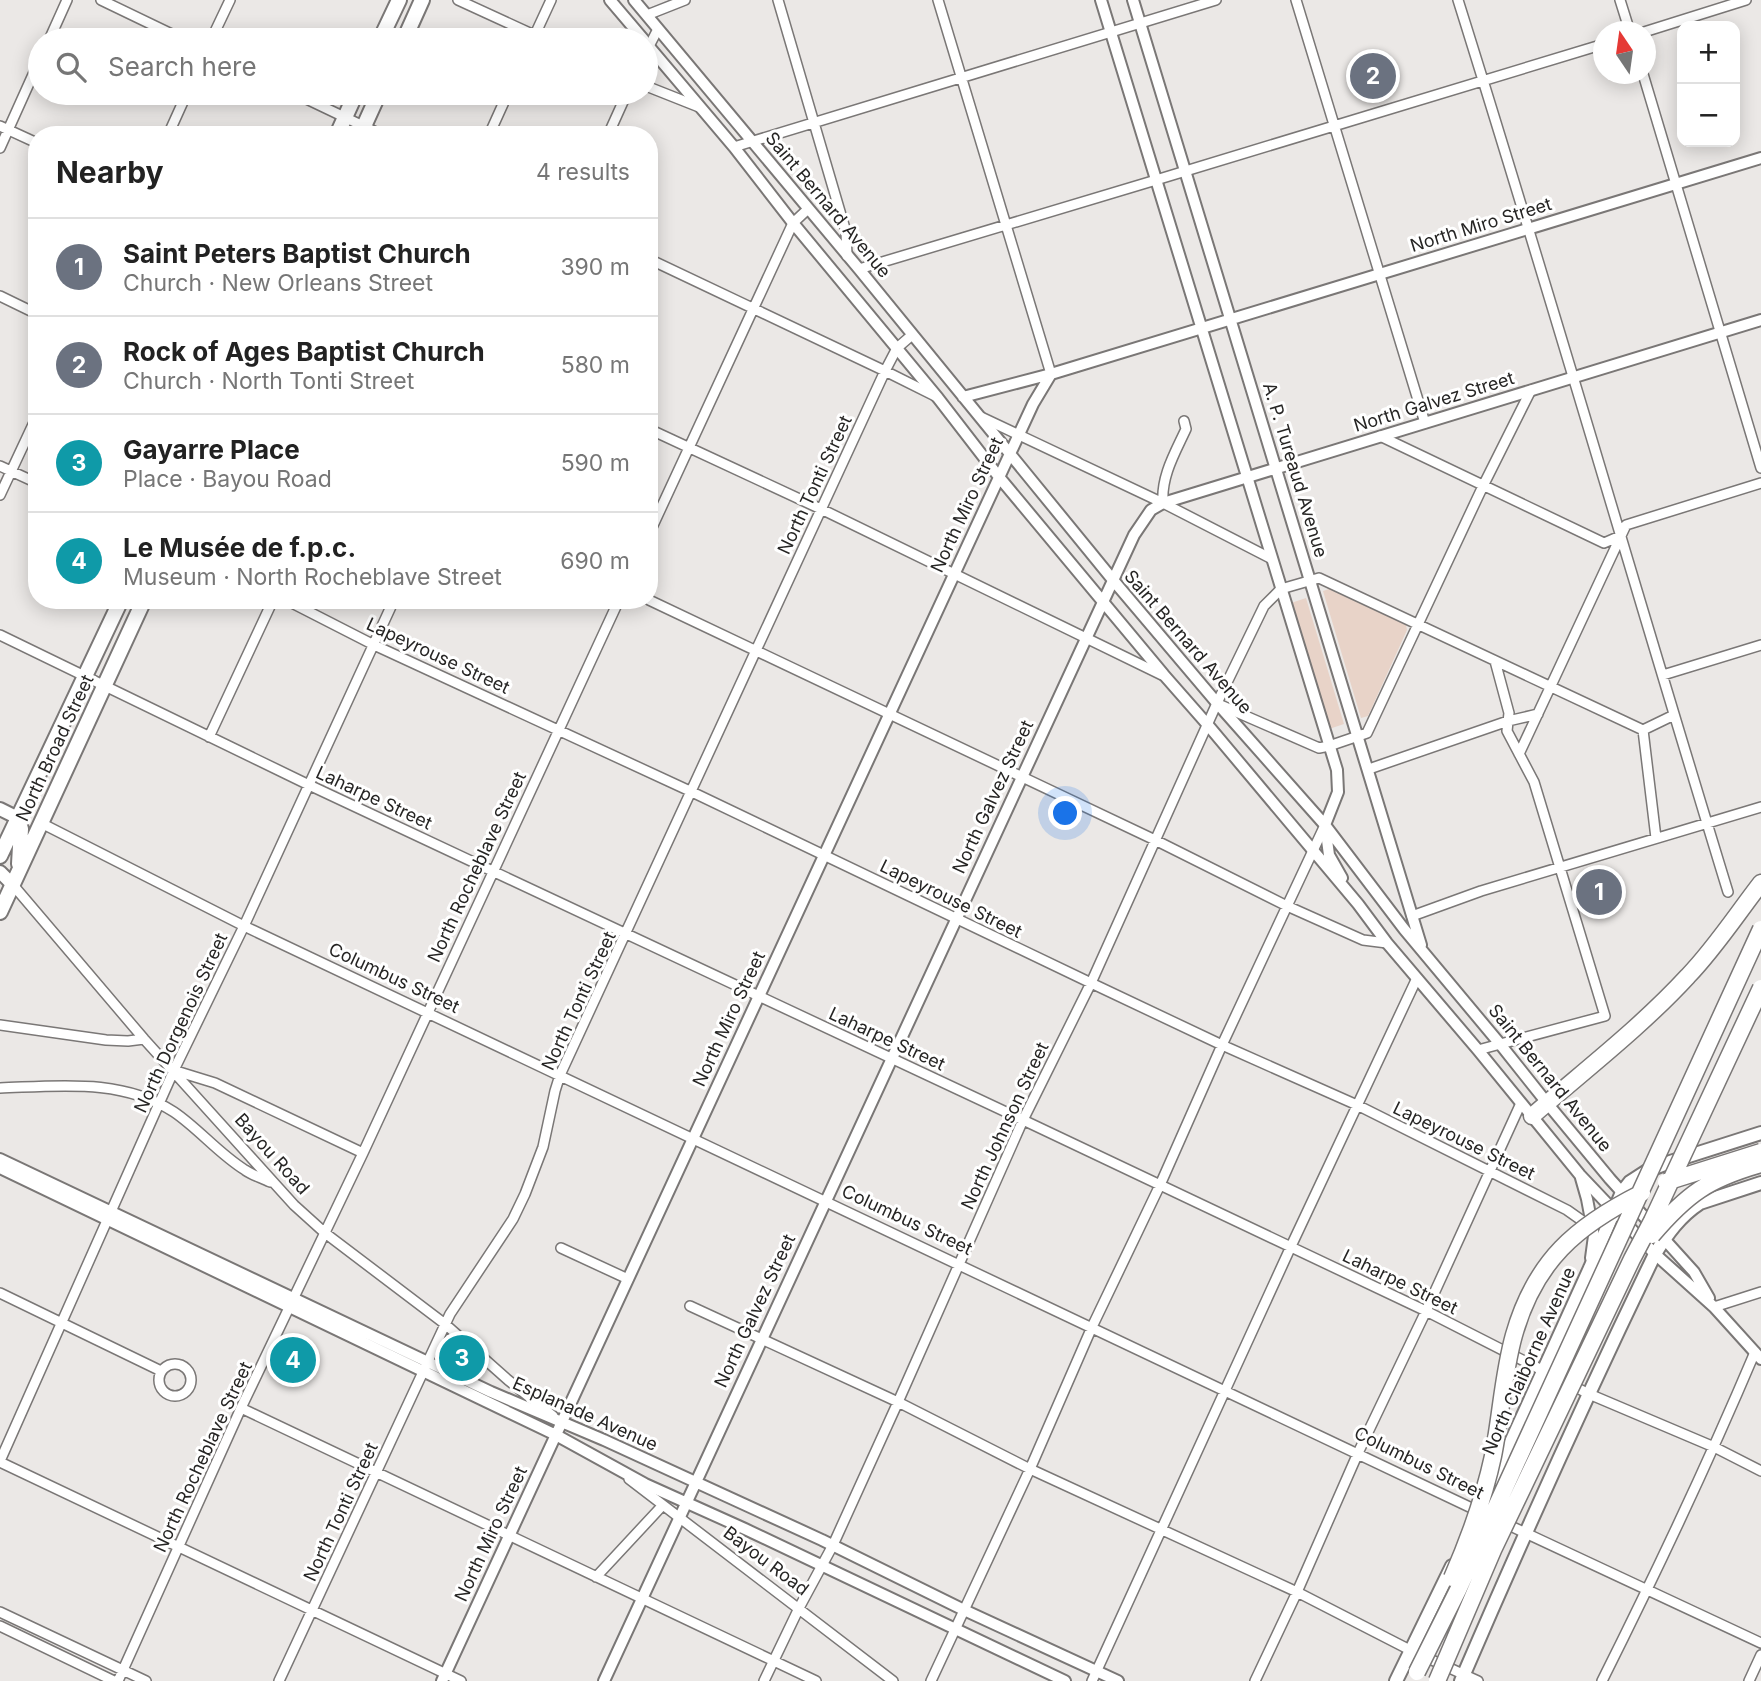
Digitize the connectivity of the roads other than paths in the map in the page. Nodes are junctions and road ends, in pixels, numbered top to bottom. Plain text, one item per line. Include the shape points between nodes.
1 (67, 0) edge
2 (101, 0) edge
3 (230, 0) edge
4 (399, 0) edge
5 (422, 0) edge
6 (458, 0) edge
7 (551, 0) edge
8 (610, 0) edge
9 (634, 0) edge
10 (685, 0) edge
11 (778, 0) edge
12 (938, 0) edge
13 (1101, 0) edge
14 (1133, 0) edge
15 (1216, 0) edge
16 (1296, 0) edge
17 (1458, 0) edge
18 (1620, 0) edge
19 (1746, 0) edge
20 (647, 15) junction
21 (1627, 21) edge
22 (1140, 24) junction
23 (54, 28) edge
24 (159, 28) edge
25 (217, 28) edge
26 (386, 28) edge
27 (409, 28) edge
28 (513, 28) edge
29 (538, 28) edge
30 (632, 28) edge
31 (657, 28) edge
32 (1656, 28) edge
33 (658, 29) edge
34 (1111, 33) junction
35 (1593, 47) edge
36 (658, 59) edge
37 (962, 78) junction
38 (1484, 81) junction
39 (28, 82) edge
40 (1646, 84) edge
41 (658, 91) edge
42 (181, 105) edge
43 (320, 105) edge
44 (350, 105) edge
45 (373, 105) edge
46 (503, 105) edge
47 (622, 105) edge
48 (699, 107) junction
49 (345, 117) junction
50 (814, 124) junction
51 (171, 126) edge
52 (341, 126) edge
53 (357, 126) edge
54 (364, 126) edge
55 (493, 126) edge
56 (612, 126) edge
57 (1334, 126) junction
58 (4, 128) edge
59 (28, 139) edge
60 (752, 142) junction
61 (734, 147) junction
62 (0, 148) edge
63 (1761, 158) edge
64 (1185, 172) junction
65 (1156, 180) junction
66 (1677, 184) junction
67 (808, 209) junction
68 (793, 223) junction
69 (1005, 226) junction
70 (1528, 229) junction
71 (847, 256) junction
72 (658, 262) edge
73 (859, 269) junction
74 (1379, 275) junction
75 (0, 296) edge
76 (754, 308) junction
77 (28, 310) edge
78 (1231, 320) junction
79 (1761, 320) edge
80 (1202, 329) junction
81 (1719, 333) junction
82 (912, 335) junction
83 (897, 348) junction
84 (885, 371) junction
85 (1051, 374) junction
86 (1574, 377) junction
87 (1531, 390) junction
88 (962, 397) junction
89 (938, 398) junction
90 (977, 415) junction
91 (1184, 421) dead end
92 (1425, 423) junction
93 (658, 433) edge
94 (28, 435) edge
95 (1018, 436) junction
96 (1380, 436) junction
97 (689, 446) junction
98 (1010, 455) junction
99 (0, 466) edge
100 (1276, 468) junction
101 (1761, 468) edge
102 (11, 471) junction
103 (999, 477) junction
104 (1247, 477) junction
105 (28, 479) edge
106 (1761, 483) edge
107 (1483, 486) junction
108 (0, 495) edge
109 (1163, 503) junction
110 (821, 509) junction
111 (658, 514) edge
112 (1620, 536) junction
113 (1272, 559) junction
114 (955, 573) junction
115 (1113, 580) junction
116 (1311, 581) junction
117 (1281, 589) junction
118 (1103, 601) junction
119 (658, 604) edge
120 (117, 609) edge
121 (140, 609) edge
122 (268, 609) edge
123 (304, 609) edge
124 (390, 609) edge
125 (615, 609) edge
126 (1418, 624) junction
127 (0, 635) edge
128 (1086, 637) junction
129 (374, 645) junction
130 (1761, 645) edge
131 (756, 651) junction
132 (1495, 661) junction
133 (1164, 675) junction
134 (1663, 675) junction
135 (85, 678) junction
136 (104, 687) junction
137 (1551, 688) junction
138 (1217, 703) junction
139 (890, 714) junction
140 (1538, 714) junction
141 (1674, 715) junction
142 (1508, 721) junction
143 (1208, 724) junction
144 (558, 729) junction
145 (1643, 730) junction
146 (1359, 736) junction
147 (209, 737) junction
148 (1329, 746) junction
149 (1518, 754) junction
150 (1369, 769) junction
151 (1022, 776) junction
152 (309, 785) junction
153 (692, 792) junction
154 (1761, 807) edge
155 (0, 809) edge
156 (18, 818) junction
157 (41, 823) junction
158 (1707, 823) junction
159 (1325, 825) junction
160 (1656, 838) junction
161 (1155, 840) junction
162 (1313, 852) junction
163 (824, 855) junction
164 (0, 856) edge
165 (1559, 868) junction
166 (19, 869) junction
167 (493, 871) junction
168 (0, 872) edge
169 (1761, 883) edge
170 (12, 885) junction
171 (1728, 892) dead end
172 (1358, 904) junction
173 (1287, 906) junction
174 (0, 912) edge
175 (1412, 916) junction
176 (956, 919) junction
177 (244, 926) junction
178 (1404, 929) junction
179 (1761, 929) edge
180 (627, 934) junction
181 (1387, 943) junction
182 (1423, 950) junction
183 (1417, 978) junction
184 (1091, 983) junction
185 (1761, 988) edge
186 (759, 996) junction
187 (428, 1013) junction
188 (0, 1025) edge
189 (144, 1038) junction
190 (1500, 1044) junction
191 (1222, 1045) junction
192 (1478, 1050) junction
193 (891, 1059) junction
194 (174, 1070) junction
195 (560, 1075) junction
196 (0, 1088) edge
197 (1547, 1103) junction
198 (159, 1104) junction
199 (1357, 1105) junction
200 (1526, 1110) junction
201 (1023, 1120) junction
202 (1761, 1133) edge
203 (693, 1139) junction
204 (1761, 1152) edge
205 (362, 1153) junction
206 (0, 1159) edge
207 (1761, 1164) edge
208 (0, 1168) edge
209 (1489, 1171) junction
210 (1580, 1175) junction
211 (1761, 1183) edge
212 (274, 1184) junction
213 (1160, 1185) junction
214 (1622, 1192) junction
215 (826, 1201) junction
216 (1614, 1212) junction
217 (110, 1216) junction
218 (324, 1233) junction
219 (1594, 1236) junction
220 (1664, 1238) junction
221 (1291, 1247) junction
222 (561, 1248) dead end
223 (1655, 1254) junction
224 (1632, 1259) junction
225 (958, 1263) junction
226 (1590, 1268) junction
227 (628, 1279) junction
228 (1761, 1292) edge
229 (0, 1293) edge
230 (292, 1303) junction
231 (690, 1306) dead end
232 (1714, 1307) junction
233 (1426, 1311) junction
234 (62, 1322) junction
235 (445, 1324) junction
236 (1092, 1327) junction
237 (762, 1339) junction
238 (1758, 1356) edge
239 (425, 1367) junction
240 (161, 1371) dead end
241 (1543, 1371) junction
242 (1225, 1390) junction
243 (1589, 1394) junction
244 (898, 1402) junction
245 (241, 1408) junction
246 (560, 1420) junction
247 (556, 1435) junction
248 (1714, 1447) junction
249 (1357, 1453) junction
250 (0, 1461) edge
251 (1030, 1469) junction
252 (617, 1470) junction
253 (1761, 1471) edge
254 (376, 1472) junction
255 (696, 1482) junction
256 (687, 1502) junction
257 (662, 1506) junction
258 (1480, 1511) junction
259 (679, 1518) junction
260 (1161, 1530) junction
261 (1525, 1533) junction
262 (510, 1536) junction
263 (833, 1545) junction
264 (179, 1547) junction
265 (823, 1566) junction
266 (596, 1577) junction
267 (1648, 1590) junction
268 (1297, 1592) junction
269 (642, 1598) junction
270 (799, 1608) junction
271 (312, 1610) junction
272 (964, 1610) junction
273 (0, 1612) edge
274 (0, 1626) edge
275 (955, 1629) junction
276 (1761, 1643) edge
277 (1409, 1650) junction
278 (1761, 1655) edge
279 (773, 1661) junction
280 (123, 1670) junction
281 (1094, 1676) edge
282 (444, 1677) edge
283 (1415, 1677) edge
284 (1462, 1678) edge
285 (116, 1681) edge
286 (146, 1681) edge
287 (279, 1681) edge
288 (461, 1681) edge
289 (604, 1681) edge
290 (764, 1681) edge
291 (816, 1681) edge
292 (893, 1681) edge
293 (931, 1681) edge
294 (1065, 1681) edge
295 (1118, 1681) edge
296 (1255, 1681) edge
297 (1396, 1681) edge
298 (1437, 1681) edge
299 (1478, 1681) edge
300 (1602, 1681) edge
301 (1749, 1681) edge

1 - 23 street
2 - 24 street
3 - 25 street
4 - 26 main road
5 - 27 main road
6 - 28 street
7 - 29 street
8 - 30 street, Saint Bernard Avenue
9 - 20 street, Saint Bernard Avenue
10 - 20 street
11 - 50 street
12 - 37 street
13 - 34 street
14 - 22 street, A. P. Tureaud Avenue
15 - 22 street
16 - 57 street
17 - 38 street
18 - 21 street
19 - 32 street
20 - 31 street, Saint Bernard Avenue
22 - 34 street
22 - 64 street, A. P. Tureaud Avenue
33 - 60 street, Saint Bernard Avenue
34 - 37 street
34 - 65 street
35 - 38 street
36 - 48 street, Saint Bernard Avenue
37 - 50 street
37 - 69 street
38 - 57 street
38 - 70 street
39 - 58 street
40 - 66 street
41 - 48 street
42 - 51 street
43 - 49 street
44 - 49 main road
45 - 54 main road
46 - 55 street
47 - 56 street
48 - 61 street, Saint Bernard Avenue
49 - 52 main road
49 - 53 street
50 - 60 street
50 - 71 street via 846,233
57 - 64 street
57 - 74 street
58 - 59 street
58 - 62 street
60 - 61 street
60 - 67 street, Saint Bernard Avenue
61 - 68 street, Saint Bernard Avenue
63 - 66 street, North Miro Street
64 - 65 street
64 - 78 street, A. P. Tureaud Avenue
65 - 69 street
65 - 80 street
66 - 70 street, North Miro Street
66 - 81 street
67 - 68 street
67 - 71 street, Saint Bernard Avenue
68 - 76 street
68 - 83 street, Saint Bernard Avenue
69 - 73 street
69 - 85 street
70 - 74 street, North Miro Street
70 - 86 street
71 - 73 street, Saint Bernard Avenue
72 - 76 street
73 - 82 street, Saint Bernard Avenue
74 - 78 street, North Miro Street
74 - 92 street
75 - 77 street
76 - 84 street
76 - 97 street
78 - 80 street, North Miro Street
78 - 100 street, A. P. Tureaud Avenue
79 - 81 street, North Galvez Street
80 - 85 street, North Miro Street
80 - 104 street
81 - 86 street, North Galvez Street
81 - 101 street
82 - 83 street, North Tonti Street
82 - 88 street, Saint Bernard Avenue
83 - 84 street, North Tonti Street
83 - 89 street, Saint Bernard Avenue
84 - 89 street
84 - 110 street, North Tonti Street
85 - 88 street, North Miro Street
85 - 95 street, North Miro Street
86 - 87 street, North Galvez Street
86 - 112 street
87 - 92 street, North Galvez Street
87 - 107 street
88 - 90 street, Saint Bernard Avenue
89 - 103 street, Saint Bernard Avenue
90 - 95 street
90 - 98 street, Saint Bernard Avenue
91 - 109 street via 1186,429 1164,480
92 - 96 street, North Galvez Street
93 - 97 street
94 - 102 street
95 - 98 street, North Miro Street
95 - 109 street
96 - 100 street, North Galvez Street
96 - 107 street
97 - 110 street
97 - 111 street
98 - 103 street, North Miro Street
98 - 115 street, Saint Bernard Avenue
99 - 102 street
100 - 104 street, North Galvez Street
100 - 116 street, A. P. Tureaud Avenue
102 - 105 street
102 - 108 street
103 - 114 street, North Miro Street
103 - 118 street, Saint Bernard Avenue
104 - 109 street, North Galvez Street
104 - 113 street
106 - 112 street via 1626,525
107 - 112 street via 1604,543
107 - 126 street
109 - 113 street
109 - 115 street, North Galvez Street via 1151,510 1138,528
110 - 114 street
110 - 131 street, North Tonti Street
112 - 134 street
112 - 137 street
113 - 117 street
114 - 128 street
114 - 139 street, North Miro Street
115 - 118 street, North Galvez Street
115 - 138 street, Saint Bernard Avenue
116 - 117 street
116 - 126 street via 1319,578
116 - 146 street, A. P. Tureaud Avenue
117 - 138 street, North Johnson Street via 1264,606
117 - 148 street
118 - 128 street, North Galvez Street
118 - 133 street, Saint Bernard Avenue
119 - 131 street
120 - 135 main road, North Broad Street
121 - 136 main road, North Broad Street
122 - 147 street
123 - 129 street, Lapeyrouse Street
124 - 129 street, North Dorgenois Street
125 - 144 street, North Rocheblave Street
126 - 132 street
126 - 146 street via 1372,724
127 - 135 street, Laharpe Street
128 - 133 street
128 - 151 street, North Galvez Street
129 - 144 street, Lapeyrouse Street
129 - 152 street, North Dorgenois Street
130 - 134 street
131 - 139 street
131 - 153 street, North Tonti Street
132 - 137 street
132 - 142 street
133 - 143 street, Saint Bernard Avenue
134 - 141 street
135 - 136 street, Laharpe Street
135 - 156 main road, North Broad Street
136 - 147 street, Laharpe Street
136 - 157 main road, North Broad Street
137 - 140 street
137 - 145 street
138 - 143 street, North Johnson Street
138 - 148 street via 1319,748
138 - 159 street, Saint Bernard Avenue
139 - 151 street
139 - 163 street, North Miro Street
140 - 142 street
140 - 149 street
141 - 145 street
141 - 158 street
142 - 149 street via 1507,731
142 - 150 street
143 - 161 street, North Johnson Street
143 - 162 street, Saint Bernard Avenue
144 - 153 street, Lapeyrouse Street
144 - 167 street, North Rocheblave Street
145 - 160 street
146 - 148 street
146 - 150 street, A. P. Tureaud Avenue
147 - 152 street, Laharpe Street
148 - 159 street via 1338,792
149 - 165 street via 1534,782
150 - 175 street, A. P. Tureaud Avenue
151 - 161 street
151 - 176 street, North Galvez Street
152 - 167 street, Laharpe Street
152 - 177 street, North Dorgenois Street
153 - 163 street, Lapeyrouse Street
153 - 180 street, North Tonti Street
154 - 158 street
155 - 156 main road
156 - 164 main road, North Broad Street
156 - 166 main road
157 - 166 main road, North Broad Street
157 - 177 street, Columbus Street
158 - 160 street
158 - 171 street
159 - 162 street
159 - 172 street via 1329,855
159 - 178 street, Saint Bernard Avenue
160 - 165 street
161 - 173 street
161 - 184 street, North Johnson Street
162 - 172 street, Saint Bernard Avenue
162 - 173 street
163 - 176 street, Lapeyrouse Street
163 - 186 street, North Miro Street
165 - 175 street
165 - 190 street via 1605,1016
166 - 170 main road, North Broad Street
167 - 180 street, Laharpe Street
167 - 187 street, North Rocheblave Street
168 - 170 main road, Bayou Road
169 - 197 highway via 1703,960 1640,1023
170 - 174 main road, North Broad Street
170 - 189 street, Bayou Road
172 - 181 street, Saint Bernard Avenue
173 - 181 street via 1363,940
173 - 191 street
175 - 182 street, A. P. Tureaud Avenue
176 - 184 street, Lapeyrouse Street
176 - 193 street, North Galvez Street
177 - 187 street, Columbus Street
177 - 194 street, North Dorgenois Street
178 - 181 street
178 - 182 street, Saint Bernard Avenue
179 - 283 highway, bridge
180 - 186 street, Laharpe Street
180 - 195 street, North Tonti Street
181 - 183 street, Saint Bernard Avenue
182 - 190 street, Saint Bernard Avenue
183 - 192 street, Saint Bernard Avenue
183 - 199 street
184 - 191 street, Lapeyrouse Street
184 - 201 street, North Johnson Street
185 - 224 highway, bridge
186 - 193 street, Laharpe Street
186 - 203 street, North Miro Street
187 - 195 street, Columbus Street
187 - 205 street, North Rocheblave Street
188 - 189 street via 106,1040
189 - 194 street, Bayou Road
190 - 192 street
190 - 197 street, Saint Bernard Avenue
191 - 199 street, Lapeyrouse Street
191 - 213 street
192 - 200 street, Saint Bernard Avenue
193 - 201 street, Laharpe Street
193 - 215 street, North Galvez Street
194 - 198 street, North Dorgenois Street
194 - 205 street via 215,1083
194 - 212 street, Bayou Road
195 - 203 street, Columbus Street
195 - 235 street, North Tonti Street via 526,1194
196 - 198 street via 99,1086
197 - 200 highway
197 - 214 street, Saint Bernard Avenue
198 - 212 street via 246,1171
198 - 217 street, North Dorgenois Street
199 - 209 street, Lapeyrouse Street
199 - 221 street
200 - 209 street
200 - 210 street, Saint Bernard Avenue
201 - 213 street, Laharpe Street
201 - 225 street, North Johnson Street
202 - 214 main road, North Claiborne Avenue via 1647,1171
203 - 215 street, Columbus Street
203 - 227 street, North Miro Street
204 - 283 highway, bridge via 1681,1176 1622,1203 1575,1234 1545,1266 1514,1336 1486,1484
205 - 218 street, North Rocheblave Street
206 - 217 street, Esplanade Avenue
207 - 224 highway, bridge via 1699,1189
208 - 217 street, Esplanade Avenue
209 - 219 street, Lapeyrouse Street via 1567,1210
209 - 233 street
210 - 216 street, Saint Bernard Avenue
210 - 219 street
211 - 220 main road via 1700,1203
212 - 218 street, Bayou Road
213 - 221 street, Laharpe Street
213 - 236 street
214 - 216 main road, North Claiborne Avenue
214 - 220 street, Saint Bernard Avenue
215 - 225 street, Columbus Street
215 - 237 street, North Galvez Street
216 - 223 street, Saint Bernard Avenue
216 - 226 main road, North Claiborne Avenue
217 - 230 street, Esplanade Avenue
217 - 234 street, North Dorgenois Street
218 - 230 street, North Rocheblave Street
218 - 235 street, Bayou Road
219 - 226 street
220 - 223 main road
220 - 232 street, Saint Bernard Avenue via 1694,1272
221 - 233 street, Laharpe Street
221 - 242 street
222 - 227 street
223 - 232 street, Saint Bernard Avenue
223 - 243 main road
224 - 298 highway, bridge via 1493,1550
225 - 236 street, Columbus Street
225 - 244 street, North Johnson Street
226 - 241 main road, North Claiborne Avenue
227 - 246 street, North Miro Street
228 - 232 street
229 - 234 street
230 - 239 street, Esplanade Avenue
230 - 245 street, North Rocheblave Street
231 - 237 street
232 - 238 street, Saint Bernard Avenue
233 - 241 street, Laharpe Street
233 - 249 street
234 - 240 street
234 - 250 street, North Dorgenois Street
235 - 239 street, North Tonti Street
235 - 246 street, Bayou Road
236 - 242 street, Columbus Street
236 - 251 street
237 - 244 street
237 - 255 street, North Galvez Street
238 - 248 street
239 - 246 street, Esplanade Avenue
239 - 247 street, Esplanade Avenue
239 - 254 street, North Tonti Street
241 - 243 street, Laharpe Street
241 - 258 main road, North Claiborne Avenue
242 - 249 street, Columbus Street
242 - 260 street
243 - 248 street, Laharpe Street
243 - 261 main road
244 - 251 street
244 - 263 street, North Johnson Street
245 - 254 street
245 - 264 street, North Rocheblave Street
246 - 247 street, North Miro Street
246 - 255 street, Esplanade Avenue
247 - 252 street, Esplanade Avenue
247 - 262 street, North Miro Street
248 - 253 street, Laharpe Street
248 - 267 street
249 - 258 street, Columbus Street
249 - 268 street
250 - 264 street
251 - 260 street
251 - 272 street
252 - 256 street, Esplanade Avenue
252 - 257 street, Bayou Road
254 - 262 street
254 - 271 street, North Tonti Street
255 - 256 street, North Galvez Street
255 - 263 street, Esplanade Avenue
256 - 259 street, North Galvez Street
256 - 265 street, Esplanade Avenue
257 - 259 street, Bayou Road
257 - 266 street
258 - 261 street, Columbus Street
258 - 277 main road, North Claiborne Avenue
259 - 269 street, North Galvez Street
259 - 270 street, Bayou Road
260 - 268 street
260 - 281 street
261 - 267 street, Columbus Street
261 - 284 main road
262 - 266 street
262 - 282 street, North Miro Street
263 - 265 street, North Johnson Street
263 - 272 street, Esplanade Avenue
264 - 271 street
264 - 280 street, North Rocheblave Street
265 - 270 street, North Johnson Street
265 - 275 street, Esplanade Avenue
266 - 269 street
267 - 276 street, Columbus Street
267 - 300 street
268 - 277 street
268 - 296 street
269 - 279 street
269 - 289 street, North Galvez Street
270 - 279 street, North Johnson Street
270 - 292 street, Bayou Road
271 - 282 street
271 - 287 street, North Tonti Street
272 - 275 street
272 - 281 street, Esplanade Avenue
273 - 280 street
274 - 285 street
275 - 293 street
275 - 294 street, Esplanade Avenue
277 - 284 street
277 - 297 main road, North Claiborne Avenue
278 - 301 street
279 - 290 street, North Johnson Street
279 - 291 street
280 - 285 street, North Rocheblave Street
280 - 286 street
281 - 295 street, Esplanade Avenue
282 - 288 street
284 - 299 street

